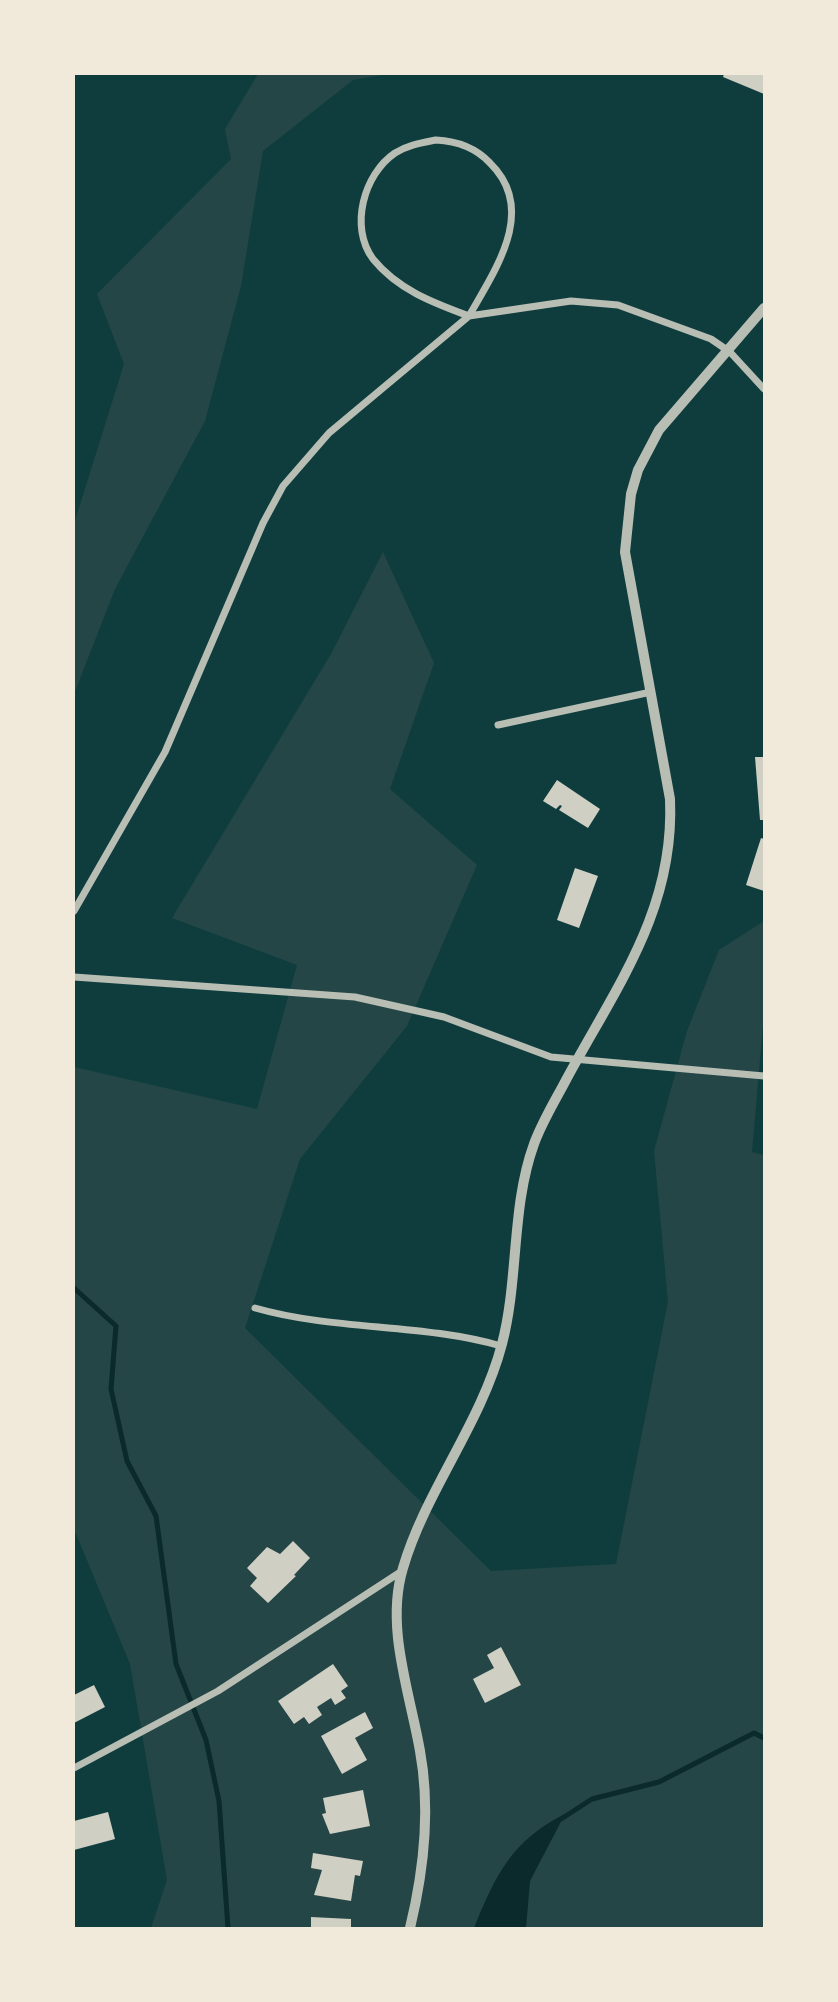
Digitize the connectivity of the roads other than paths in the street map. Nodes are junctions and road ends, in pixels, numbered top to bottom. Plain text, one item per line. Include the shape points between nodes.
1 (765, 308) edge
2 (469, 316) junction
3 (730, 352) junction
4 (765, 389) edge
5 (651, 692) junction
6 (498, 724) dead end
7 (74, 911) edge
8 (74, 977) edge
9 (577, 1060) junction
10 (765, 1076) edge
11 (255, 1308) dead end
12 (501, 1346) junction
13 (402, 1571) junction
14 (74, 1768) edge
15 (410, 1928) edge

1 - 3 street
2 - 2 street via 425,300 402,285 373,258 364,240 363,205 371,180 389,158 415,144 445,141 474,150 496,168 509,194 512,217 504,254
2 - 3 street via 571,301 607,302 683,327
2 - 7 street via 329,432 282,486 165,752
3 - 4 street
3 - 5 street via 659,430 631,494 625,552
5 - 6 street
5 - 9 street via 670,799 666,874 647,931
8 - 9 street via 355,997 444,1017 551,1057
9 - 10 street
9 - 12 street via 528,1162
11 - 12 street via 311,1321 472,1337
12 - 13 street via 478,1408 417,1530
13 - 14 street via 218,1691
13 - 15 street via 399,1643 426,1790 422,1871

